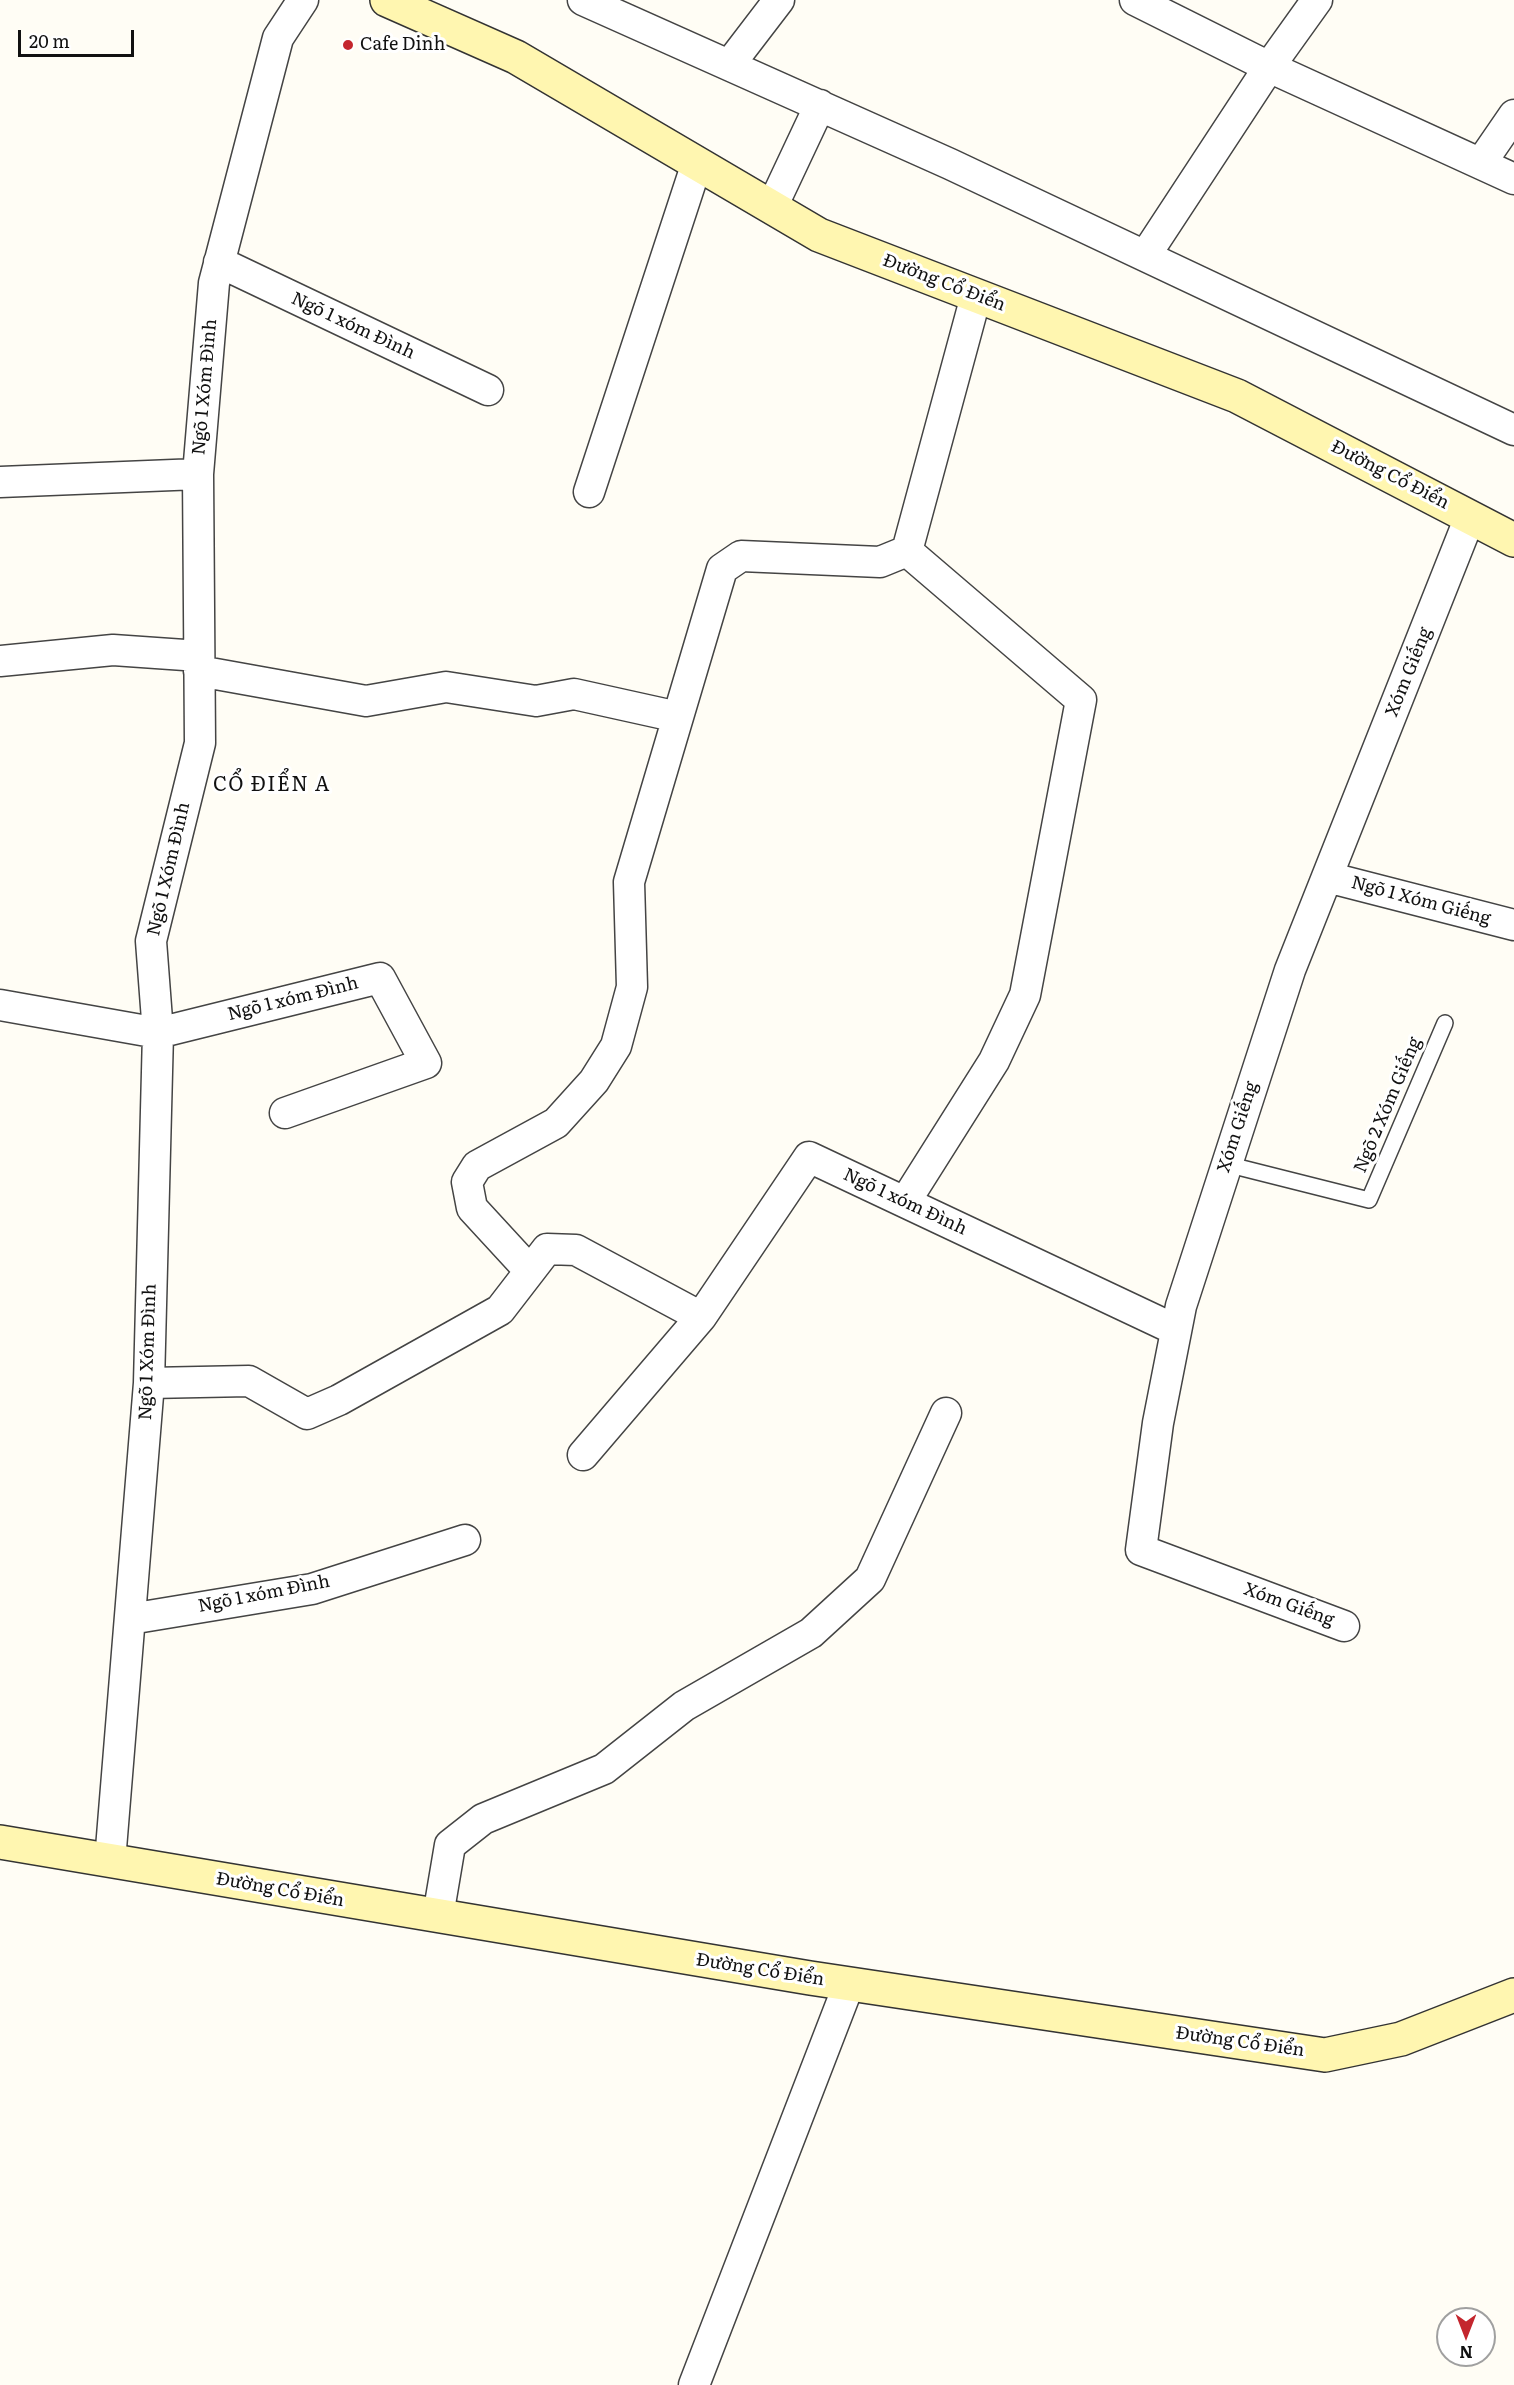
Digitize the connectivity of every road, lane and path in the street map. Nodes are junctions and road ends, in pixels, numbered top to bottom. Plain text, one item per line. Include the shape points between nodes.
1 (303, 0) edge
2 (387, 0) edge
3 (584, 0) edge
4 (779, 0) edge
5 (1135, 0) edge
6 (1317, 0) edge
7 (730, 64) junction
8 (1269, 67) junction
9 (820, 105) junction
10 (1514, 115) edge
11 (697, 163) junction
12 (1480, 163) junction
13 (1514, 179) edge
14 (772, 207) junction
15 (1145, 256) junction
16 (219, 262) junction
17 (976, 296) junction
18 (488, 390) dead end
19 (1514, 430) edge
20 (198, 474) junction
21 (0, 482) edge
22 (590, 492) dead end
23 (1470, 517) junction
24 (1514, 540) edge
25 (907, 551) junction
26 (0, 661) edge
27 (199, 663) junction
28 (678, 717) junction
29 (1327, 877) junction
30 (1514, 926) edge
31 (0, 1005) edge
32 (1444, 1023) dead end
33 (158, 1033) junction
34 (285, 1113) dead end
35 (1226, 1164) junction
36 (906, 1202) junction
37 (530, 1271) junction
38 (701, 1317) junction
39 (1176, 1330) junction
40 (149, 1383) junction
41 (946, 1413) dead end
42 (584, 1455) dead end
43 (465, 1540) dead end
44 (130, 1619) junction
45 (1344, 1626) dead end
46 (0, 1842) edge
47 (110, 1861) junction
48 (438, 1916) junction
49 (849, 1984) junction
50 (1514, 1995) edge
51 (694, 2385) edge

1 - 16 street, Ngõ 1 Xóm Đình via 278,38
2 - 11 street, Đường Cổ Điển via 516,57
3 - 7 street
4 - 7 street
5 - 8 street
6 - 8 street
7 - 9 street
8 - 12 street
8 - 15 street
9 - 14 street
9 - 15 street
10 - 12 street
11 - 14 street, Đường Cổ Điển
11 - 22 street
12 - 13 street
14 - 17 street, Đường Cổ Điển via 819,235
15 - 19 street
16 - 18 street, Ngõ 1 xóm Đình
16 - 20 street, Ngõ 1 Xóm Đình
17 - 23 street, Đường Cổ Điển via 1237,396
17 - 25 street
20 - 21 street
20 - 27 street, Ngõ 1 Xóm Đình
23 - 24 street, Đường Cổ Điển
23 - 29 street, Xóm Giếng
25 - 28 street via 880,562 741,556 722,569
25 - 36 street via 1081,700 1025,995 994,1061
26 - 27 street via 113,650
27 - 28 street via 366,701 446,687 536,701 574,694
27 - 33 street, Ngõ 1 Xóm Đình via 200,743 151,942
28 - 37 street via 629,882 632,987 616,1046 594,1081 556,1123 477,1166 467,1182 472,1208
29 - 30 street, Ngõ 1 Xóm Giếng
29 - 35 street, Xóm Giếng via 1290,970
31 - 33 street, Ngõ 1 xóm Đình
32 - 35 lane, Ngõ 2 Xóm Giếng via 1369,1200
33 - 34 street, Ngõ 1 xóm Đình via 380,978 426,1063
33 - 40 street, Ngõ 1 Xóm Đình
35 - 39 street, Xóm Giếng
36 - 38 street, Ngõ 1 xóm Đình via 809,1157
36 - 39 street, Ngõ 1 xóm Đình
37 - 38 street, Ngõ 1 xóm Đình via 547,1248 576,1250
37 - 40 street, Ngõ 1 xóm Đình via 500,1310 307,1414 249,1381
38 - 42 street, Ngõ 1 xóm Đình
39 - 45 street, Xóm Giếng via 1158,1423 1141,1550
40 - 44 street, Ngõ 1 Xóm Đình
41 - 48 street via 870,1578 811,1633 684,1706 604,1769 483,1819 450,1845
43 - 44 street, Ngõ 1 xóm Đình via 312,1589
44 - 47 street, Ngõ 1 Xóm Đình
46 - 47 street, Đường Cổ Điển
47 - 48 street, Đường Cổ Điển
48 - 49 street, Đường Cổ Điển
49 - 50 street, Đường Cổ Điển via 1325,2055 1401,2039
49 - 51 street

